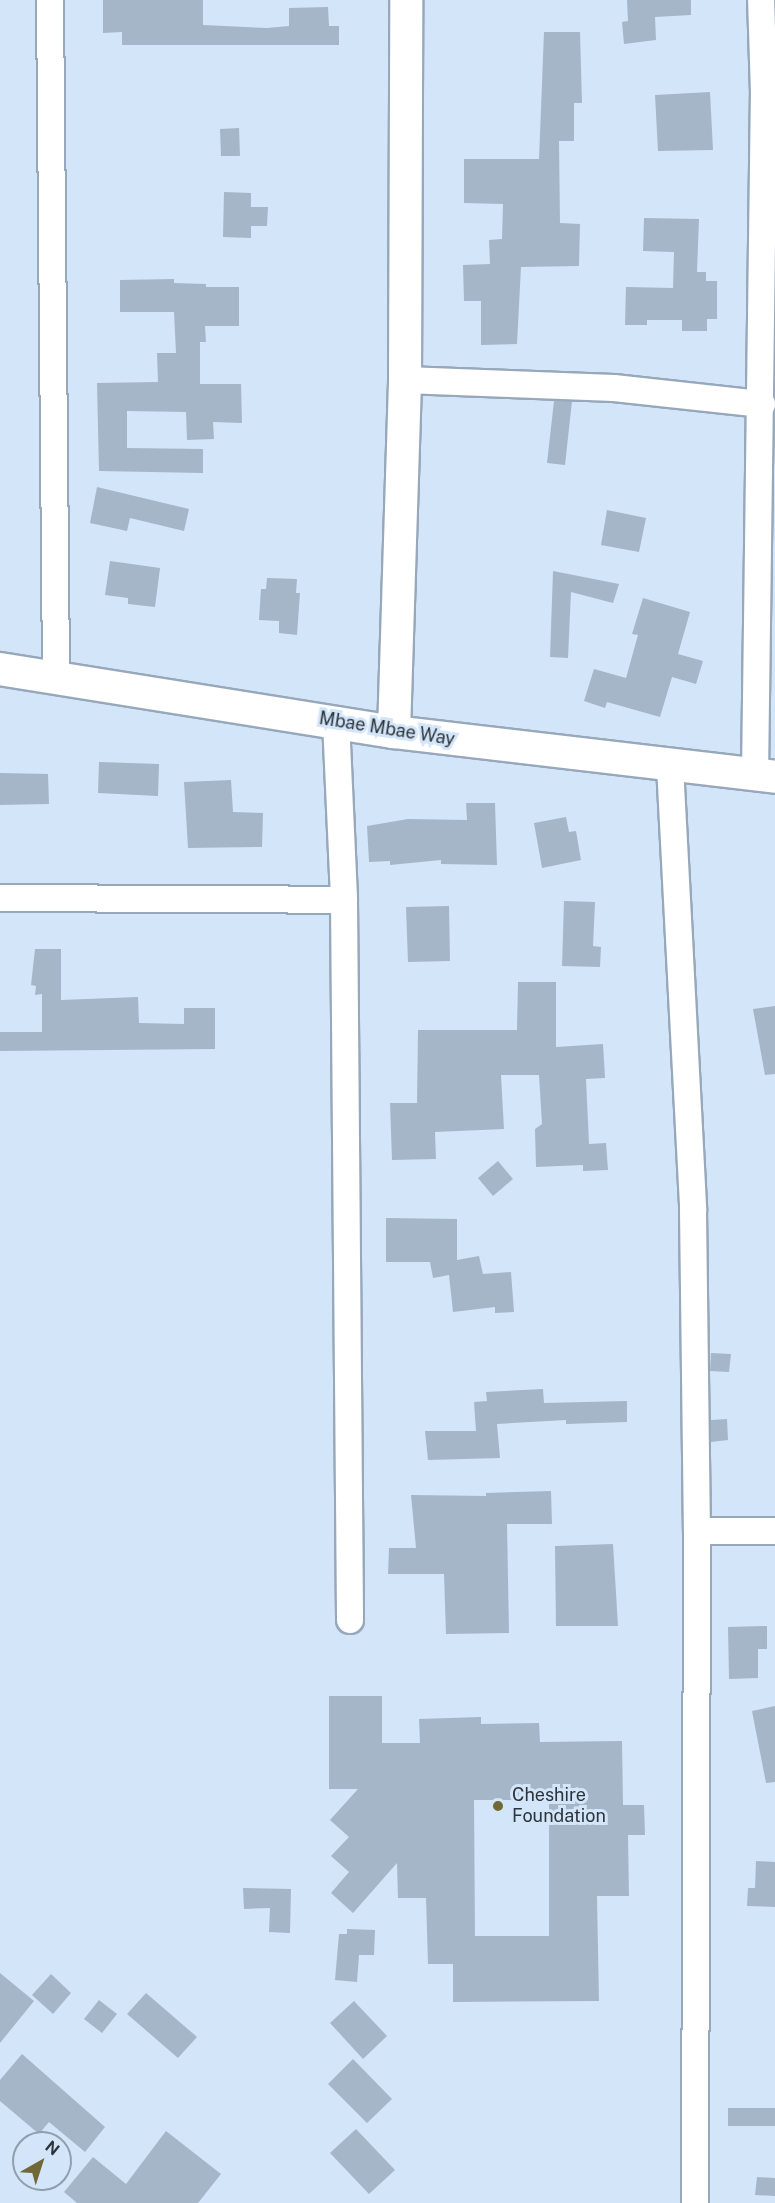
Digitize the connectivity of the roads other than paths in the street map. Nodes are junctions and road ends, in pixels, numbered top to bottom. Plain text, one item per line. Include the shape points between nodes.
1 (50, 0) edge
2 (406, 0) edge
3 (761, 0) edge
4 (770, 93) edge
5 (405, 380) junction
6 (762, 404) junction
7 (768, 449) edge
8 (0, 669) edge
9 (56, 678) junction
10 (336, 721) junction
11 (394, 732) junction
12 (670, 766) junction
13 (765, 776) edge
14 (0, 898) edge
15 (344, 900) junction
16 (697, 1531) junction
17 (775, 1531) edge
18 (350, 1620) dead end
19 (696, 2203) edge

1 - 9 street
2 - 5 street
3 - 4 street
4 - 6 street
5 - 6 street via 603,387
5 - 11 street
6 - 7 street
7 - 13 street
8 - 9 street, Mbae Mbae Way
9 - 10 street, Mbae Mbae Way
10 - 11 street, Mbae Mbae Way
10 - 15 street
11 - 12 street, Mbae Mbae Way
12 - 13 street, Mbae Mbae Way
12 - 16 street via 693,1210
14 - 15 street
15 - 18 street
16 - 17 street
16 - 19 street

